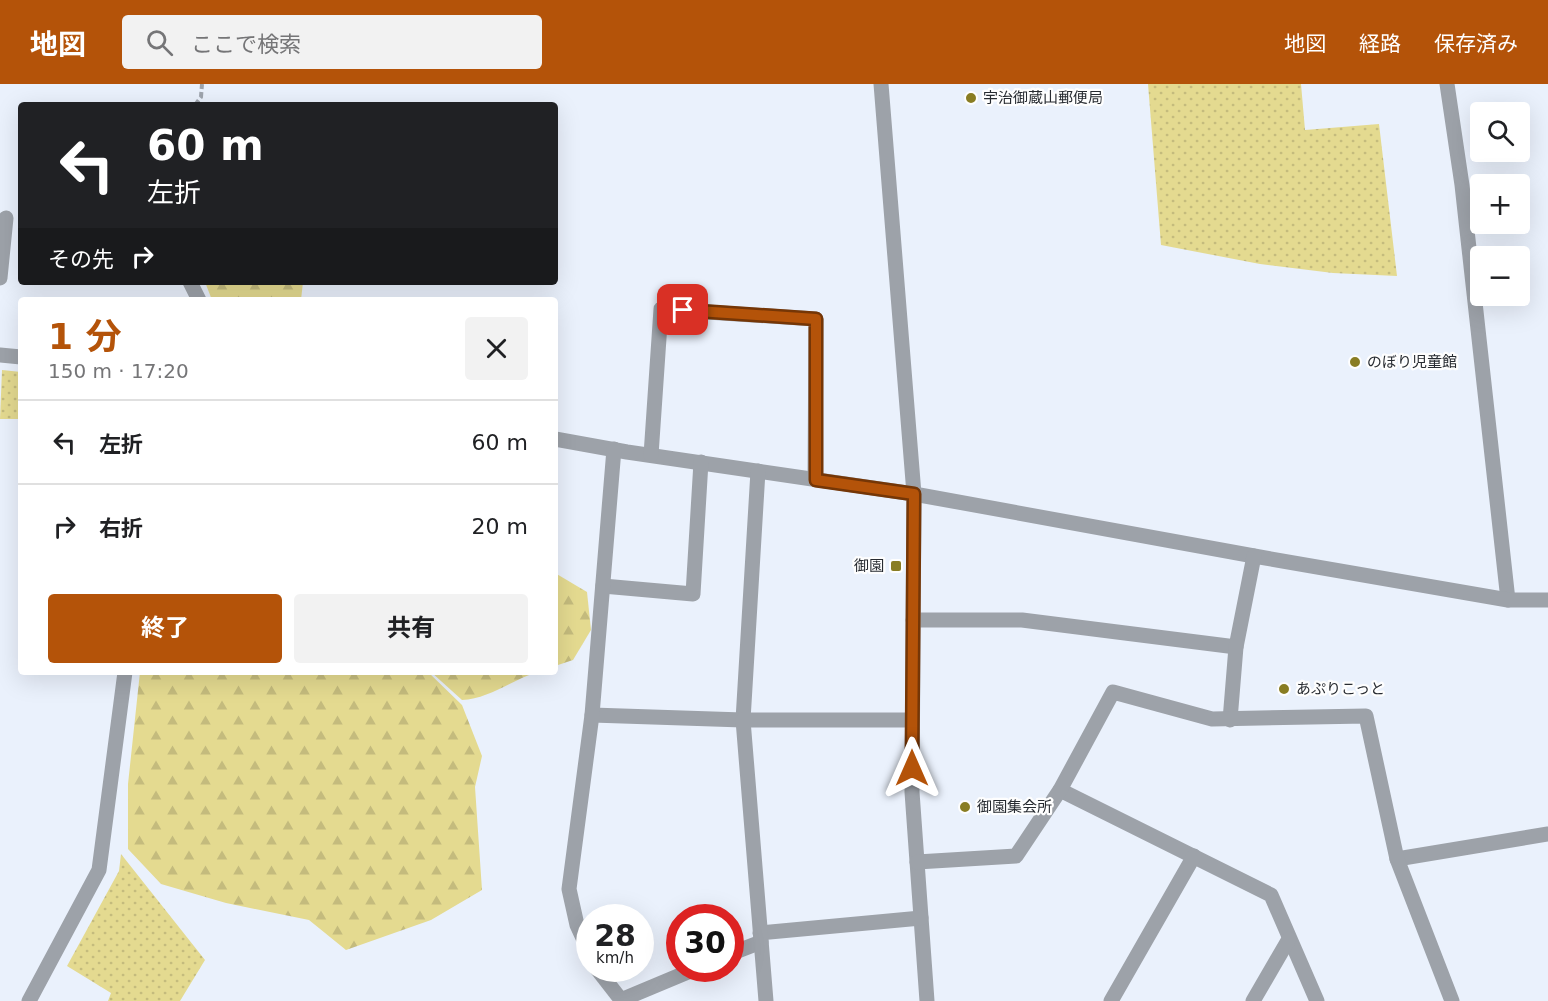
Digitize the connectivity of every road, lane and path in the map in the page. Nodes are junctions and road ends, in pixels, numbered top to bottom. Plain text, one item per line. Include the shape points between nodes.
1 (202, 84) edge
2 (881, 84) edge
3 (1447, 84) edge
4 (197, 102) edge
5 (6, 218) dead end
6 (0, 278) edge
7 (0, 355) edge
8 (18, 357) edge
9 (558, 440) edge
10 (614, 449) junction
11 (651, 455) junction
12 (701, 462) junction
13 (758, 471) junction
14 (816, 480) junction
15 (914, 494) junction
16 (1254, 556) junction
17 (603, 586) junction
18 (1508, 600) junction
19 (1548, 600) edge
20 (913, 620) junction
21 (1236, 648) junction
22 (125, 675) edge
23 (591, 715) junction
24 (742, 720) junction
25 (912, 720) junction
26 (1230, 720) junction
27 (1060, 790) junction
28 (1548, 834) edge
29 (1194, 856) junction
30 (1397, 859) junction
31 (917, 862) junction
32 (921, 918) junction
33 (576, 920) edge
34 (760, 937) junction
35 (1289, 939) junction
36 (744, 946) edge
37 (666, 981) edge
38 (607, 982) edge
39 (621, 1000) edge
40 (29, 1001) edge
41 (766, 1001) edge
42 (927, 1001) edge
43 (1111, 1001) edge
44 (1253, 1001) edge
45 (1317, 1001) edge
46 (1452, 1001) edge

1 - 4 path
2 - 15 street
3 - 18 street via 1462,185
5 - 6 street
7 - 8 street
9 - 10 street
10 - 11 street
10 - 17 street
11 - 12 street
11 - 14 street via 661,309 816,319
12 - 13 street
12 - 17 street via 693,594
13 - 14 street
13 - 24 street
14 - 15 street
15 - 16 street
15 - 20 street
16 - 18 street
16 - 21 street
17 - 23 street
18 - 19 street
20 - 21 street via 1022,620
20 - 25 street
21 - 26 street
22 - 40 street via 99,870
23 - 24 street
23 - 33 street via 569,889
24 - 25 street
24 - 34 street
25 - 31 street
26 - 27 street via 1212,719 1113,692
26 - 30 street via 1366,716
27 - 29 street
27 - 31 street via 1016,856
28 - 30 street
29 - 35 street via 1271,895
29 - 43 street
30 - 46 street
31 - 32 street
32 - 34 street
32 - 42 street
34 - 36 street
34 - 41 street
35 - 44 street
35 - 45 street
37 - 39 street
38 - 39 street

